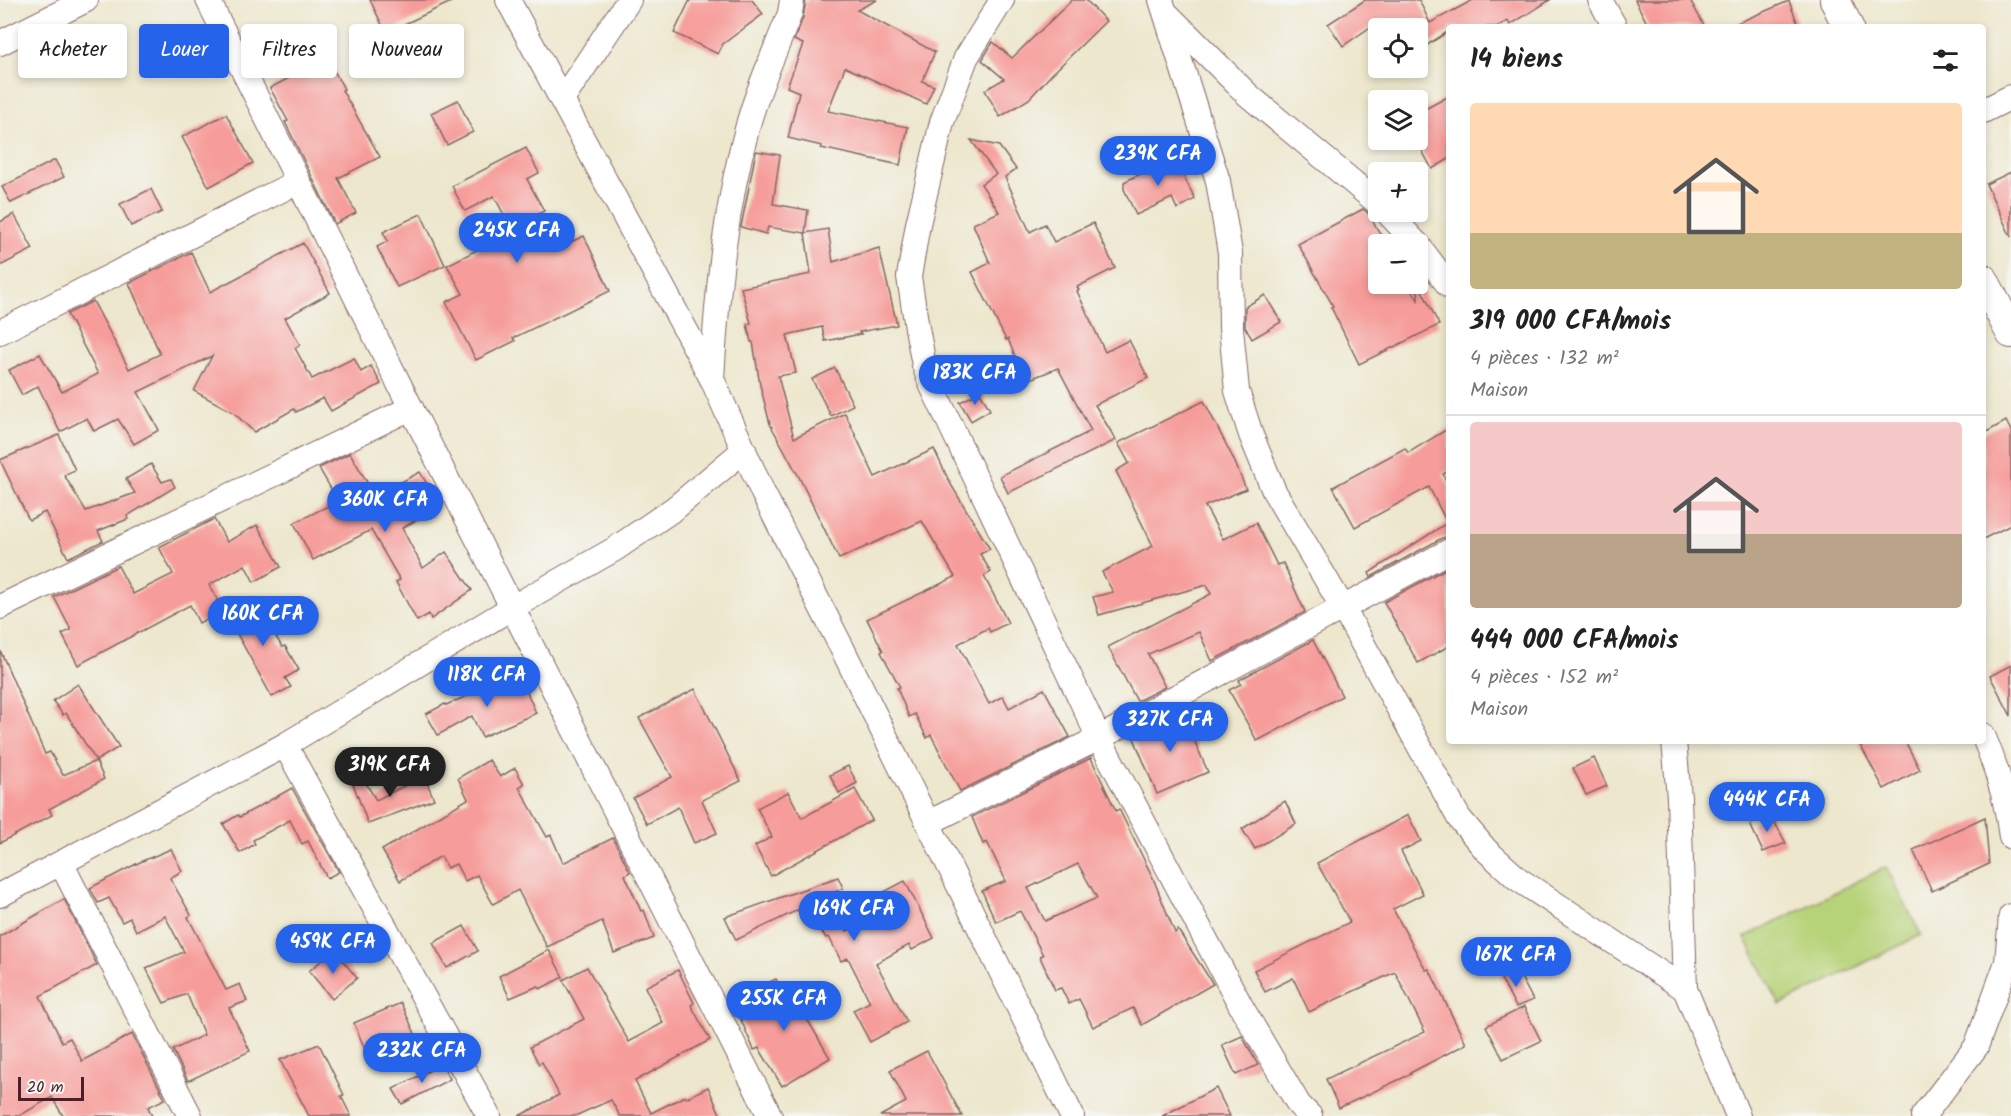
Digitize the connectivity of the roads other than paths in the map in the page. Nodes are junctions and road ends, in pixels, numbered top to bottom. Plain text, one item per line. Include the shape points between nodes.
1 (86, 0) edge
2 (208, 0) edge
3 (508, 0) edge
4 (629, 0) edge
5 (792, 0) edge
6 (1002, 0) edge
7 (1600, 0) edge
8 (1835, 0) edge
9 (1164, 6) edge
10 (1613, 24) edge
11 (1847, 24) edge
12 (0, 43) edge
13 (2011, 97) edge
14 (562, 100) junction
15 (1986, 110) edge
16 (297, 182) junction
17 (1368, 195) edge
18 (1397, 222) edge
19 (1407, 234) edge
20 (1428, 259) edge
21 (1446, 282) edge
22 (1986, 285) edge
23 (0, 332) edge
24 (2011, 333) edge
25 (712, 379) junction
26 (411, 408) junction
27 (744, 450) junction
28 (1446, 552) edge
29 (513, 607) junction
30 (0, 608) edge
31 (1343, 608) junction
32 (1099, 738) junction
33 (1986, 742) edge
34 (1674, 744) edge
35 (285, 746) junction
36 (928, 823) junction
37 (2011, 837) edge
38 (61, 863) junction
39 (2, 887) edge
40 (2011, 916) edge
41 (1685, 989) junction
42 (190, 1116) edge
43 (489, 1116) edge
44 (770, 1116) edge
45 (1072, 1116) edge
46 (1310, 1116) edge
47 (1738, 1116) edge
48 (1923, 1116) edge

1 - 12 street
2 - 16 street
3 - 14 street
4 - 14 street
5 - 25 street via 748,123 727,217
6 - 32 street via 966,58 942,122 909,277 918,338 931,384
7 - 10 street
8 - 11 street
9 - 17 street via 1248,95
9 - 31 street via 1218,181 1230,253 1231,328 1238,391 1251,435 1274,491
13 - 15 street
14 - 25 street
16 - 23 street
16 - 26 street
18 - 19 street
20 - 21 street
22 - 24 street
25 - 27 street
26 - 29 street
26 - 30 street
27 - 29 street via 643,530
27 - 36 street
28 - 31 street
29 - 35 street
29 - 44 street
31 - 32 street
31 - 41 street via 1459,818 1486,850 1518,879
32 - 36 street
32 - 46 street via 1242,1008 1299,1105
33 - 37 street via 1997,768
34 - 41 street
35 - 38 street
35 - 43 street
36 - 45 street
38 - 39 street
38 - 42 street
40 - 48 street via 2007,962 1976,1047
41 - 47 street

